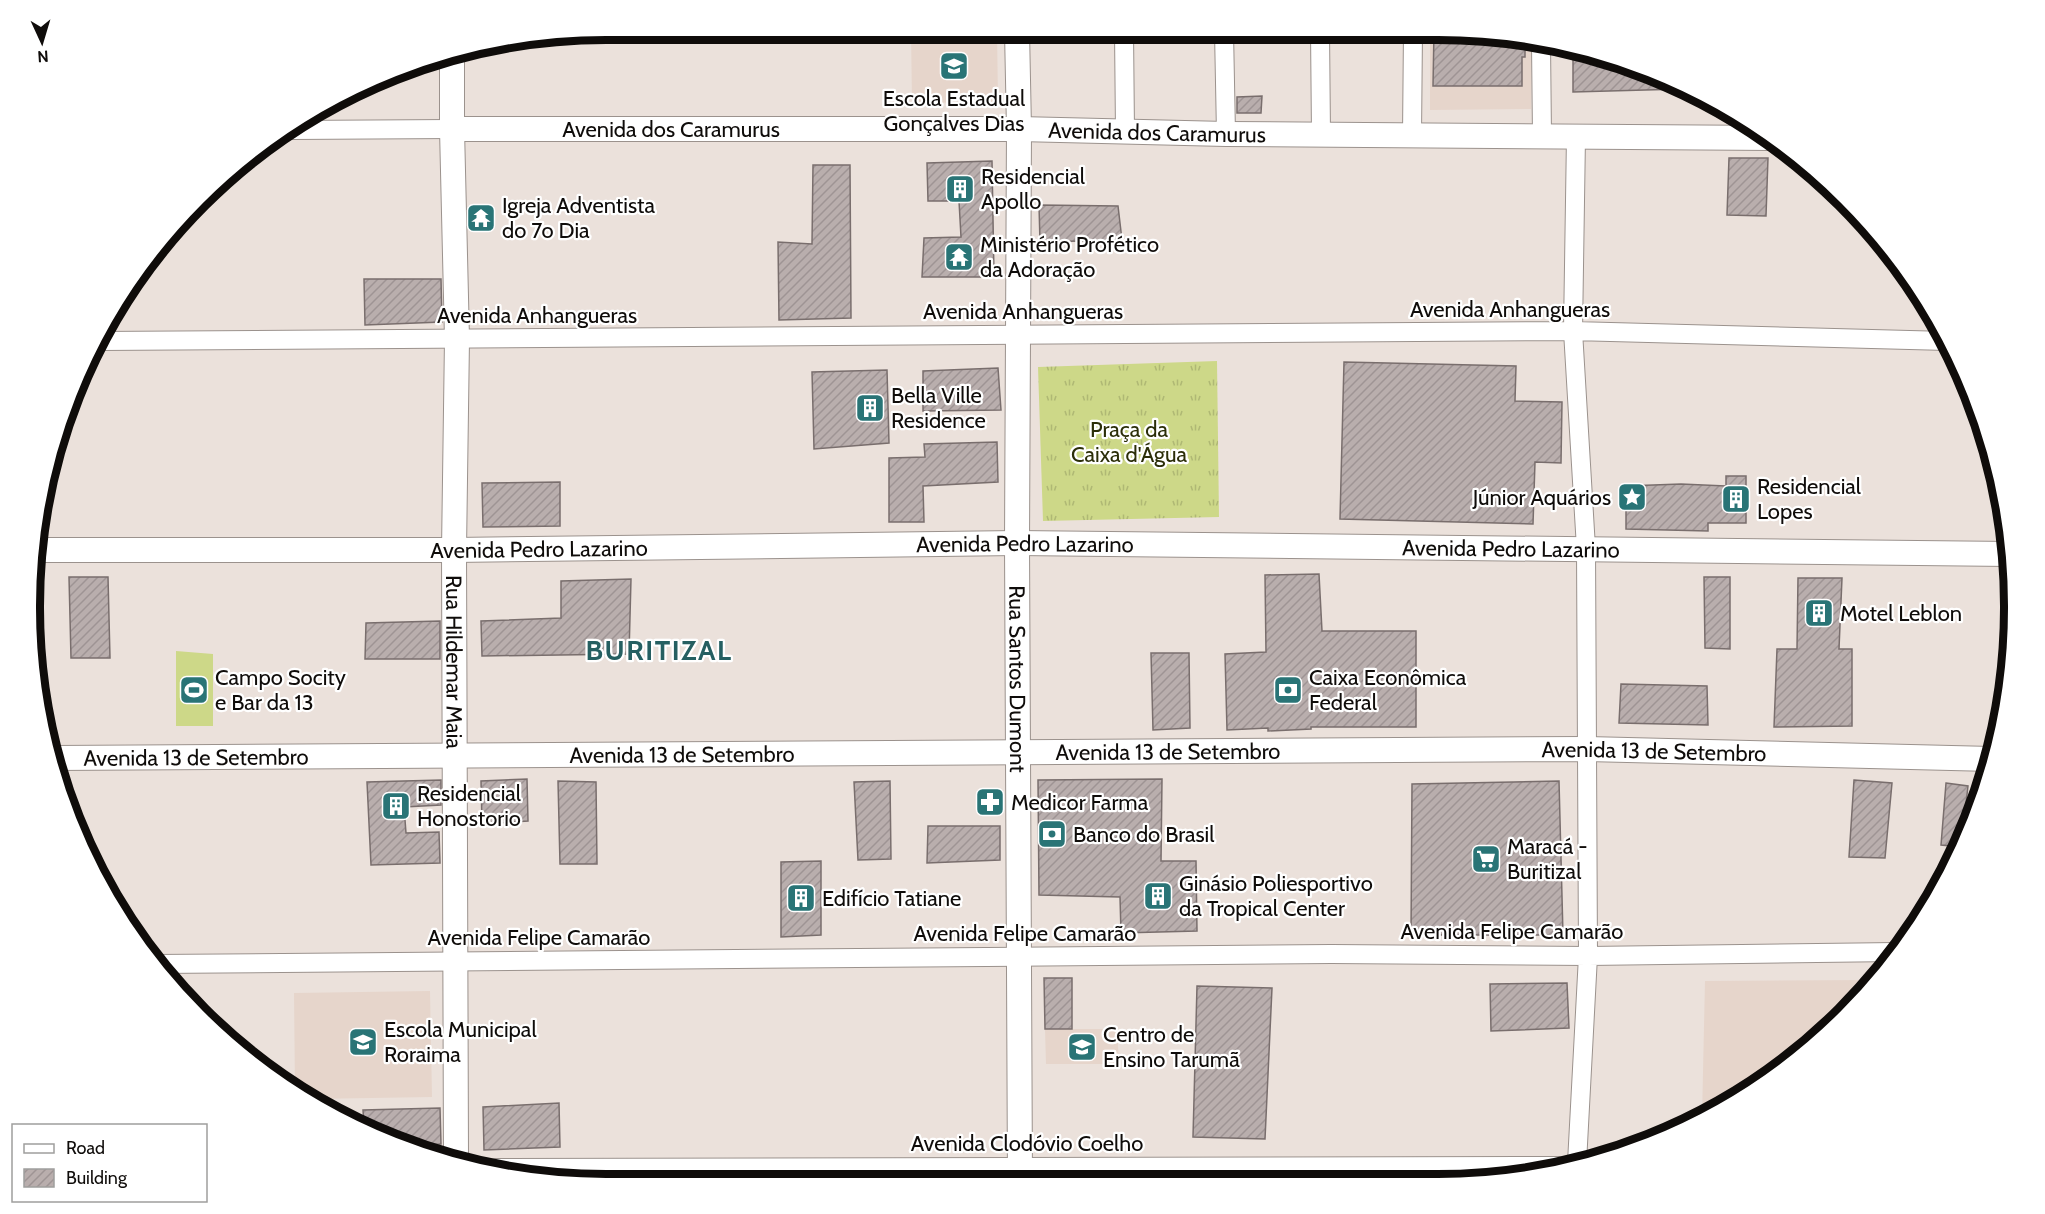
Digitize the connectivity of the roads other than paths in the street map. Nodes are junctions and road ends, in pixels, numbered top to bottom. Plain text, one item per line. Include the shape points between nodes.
1 (1017, 40) edge
2 (1124, 40) edge
3 (1224, 40) edge
4 (1320, 40) edge
5 (1413, 40) edge
6 (1541, 50) edge
7 (452, 63) edge
8 (452, 129) junction
9 (1019, 129) junction
10 (302, 130) edge
11 (1125, 132) junction
12 (1226, 134) junction
13 (1321, 134) junction
14 (1413, 135) junction
15 (1542, 136) junction
16 (1576, 136) junction
17 (1754, 137) edge
18 (1573, 331) junction
19 (1018, 335) junction
20 (457, 339) junction
21 (107, 341) edge
22 (1938, 341) edge
23 (1017, 543) junction
24 (1586, 548) junction
25 (44, 550) edge
26 (454, 550) junction
27 (2002, 554) edge
28 (1587, 749) junction
29 (1018, 753) junction
30 (455, 754) junction
31 (61, 758) edge
32 (1983, 759) edge
33 (1887, 952) edge
34 (1588, 956) junction
35 (1018, 957) junction
36 (455, 961) junction
37 (167, 963) edge
38 (456, 1153) edge
39 (1577, 1156) edge
40 (1527, 1167) edge
41 (530, 1168) edge
42 (945, 1174) edge
43 (1020, 1174) edge
44 (1080, 1174) edge

1 - 9 main road, Rua Santos Dumont
2 - 11 street
3 - 12 street
4 - 13 street
5 - 14 street
6 - 15 street
7 - 8 main road, Rua Hildemar Maia
8 - 9 main road, Avenida dos Caramurus
8 - 10 street, Avenida dos Caramurus
8 - 20 main road, Rua Hildemar Maia
9 - 11 main road, Avenida dos Caramurus
9 - 19 main road, Rua Santos Dumont
11 - 12 main road, Avenida dos Caramurus
12 - 13 main road, Avenida dos Caramurus
13 - 14 main road, Avenida dos Caramurus
14 - 15 main road, Avenida dos Caramurus
15 - 16 main road, Avenida dos Caramurus
16 - 17 main road, Avenida dos Caramurus
16 - 18 street
18 - 19 street, Avenida Anhangueras
18 - 22 street, Avenida Anhangueras
18 - 24 street
19 - 20 street, Avenida Anhangueras
19 - 23 main road, Rua Santos Dumont
20 - 21 street, Avenida Anhangueras
20 - 26 main road, Rua Hildemar Maia
23 - 24 main road, Avenida Pedro Lazarino
23 - 26 main road, Avenida Pedro Lazarino
23 - 29 main road, Rua Santos Dumont
24 - 27 main road, Avenida Pedro Lazarino
24 - 28 street
25 - 26 main road, Avenida Pedro Lazarino
26 - 30 main road, Rua Hildemar Maia
28 - 29 main road, Avenida 13 de Setembro
28 - 32 main road, Avenida 13 de Setembro
28 - 34 street
29 - 30 main road, Avenida 13 de Setembro
29 - 35 main road, Rua Santos Dumont
30 - 31 main road, Avenida 13 de Setembro
30 - 36 main road, Rua Hildemar Maia
33 - 34 street, Avenida Felipe Camarão
34 - 35 street, Avenida Felipe Camarão
34 - 39 street
35 - 36 street, Avenida Felipe Camarão
35 - 43 main road, Rua Santos Dumont
36 - 37 street, Avenida Felipe Camarão
36 - 38 main road, Rua Hildemar Maia
40 - 44 street, Avenida Clodóvio Coelho
41 - 42 street, Avenida Clodóvio Coelho

